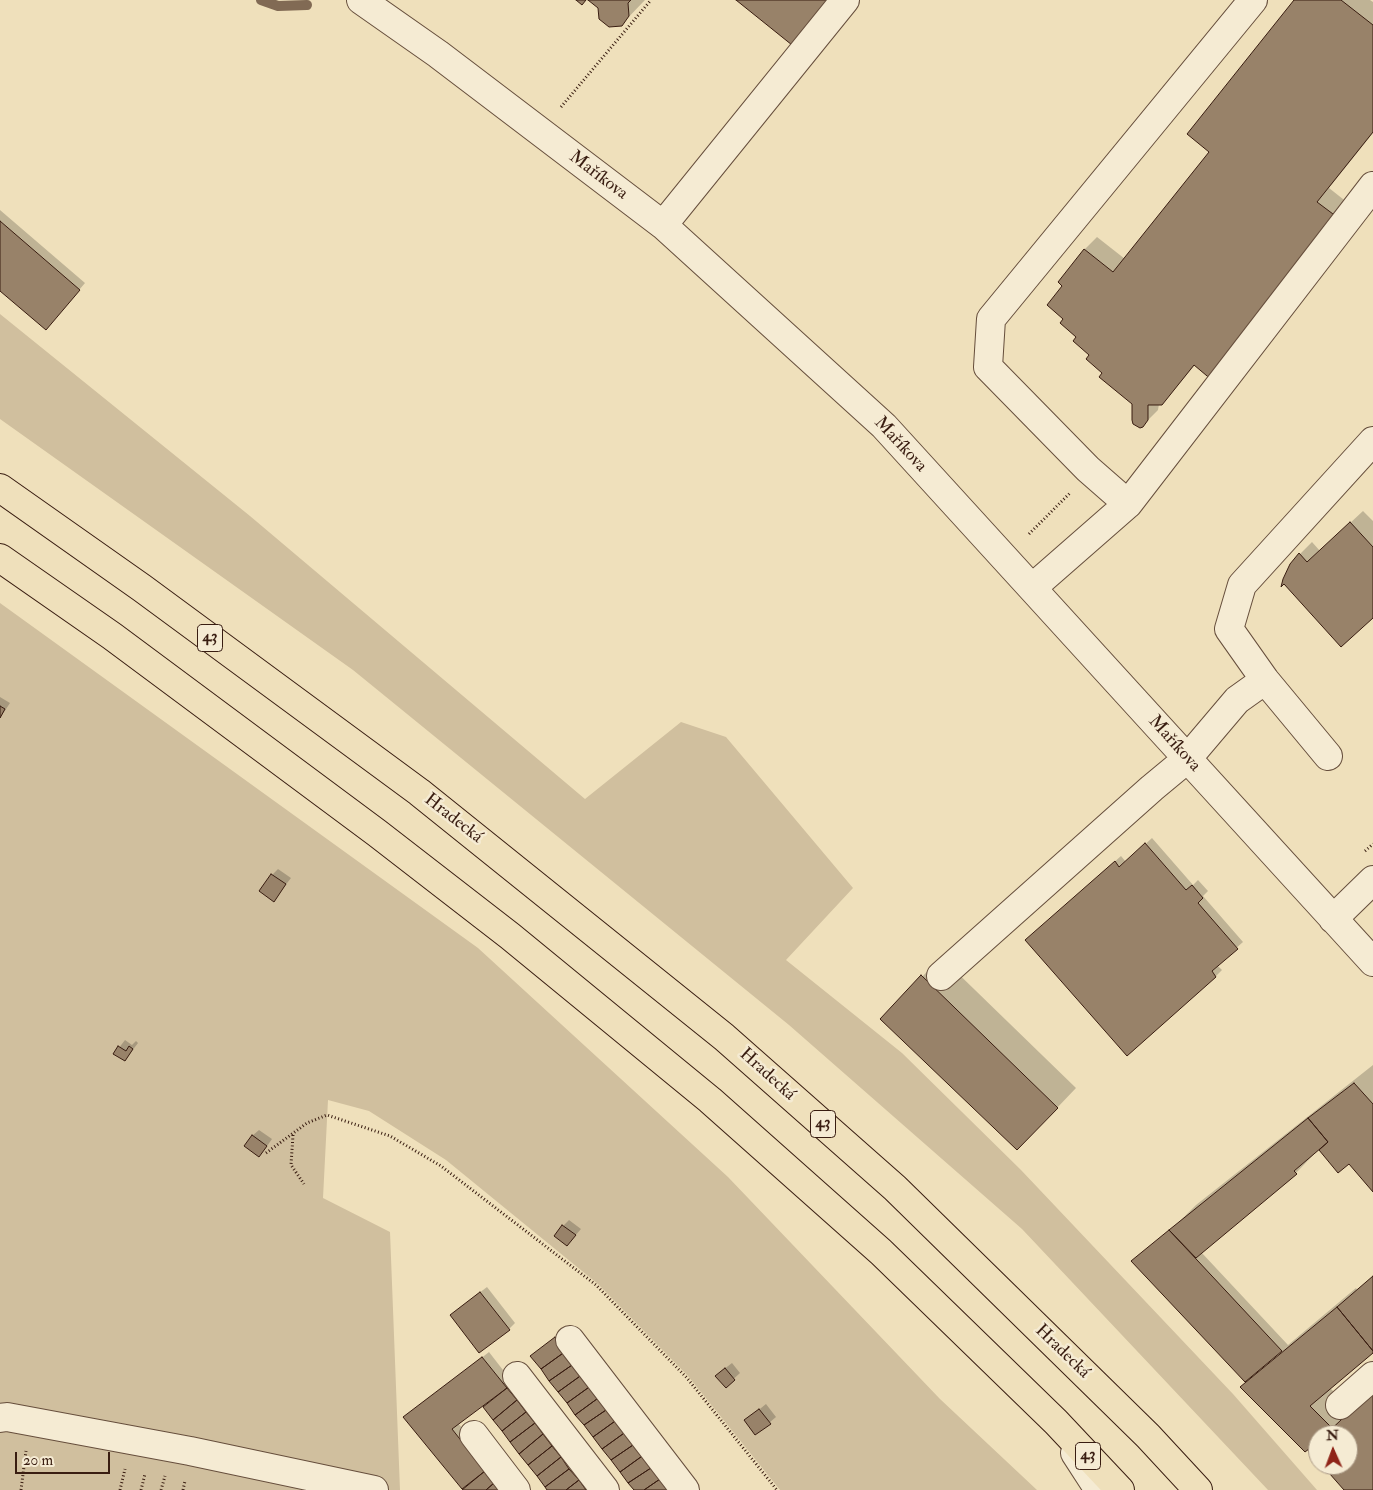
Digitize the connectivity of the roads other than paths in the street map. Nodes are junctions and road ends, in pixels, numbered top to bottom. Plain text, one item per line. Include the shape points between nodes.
1 (361, 0) edge
2 (845, 0) edge
3 (1253, 0) edge
4 (1373, 186) edge
5 (663, 225) junction
6 (1373, 442) edge
7 (0, 488) edge
8 (1128, 504) junction
9 (0, 558) edge
10 (1032, 588) junction
11 (1265, 680) junction
12 (1328, 756) dead end
13 (1187, 759) junction
14 (1373, 880) edge
15 (1333, 919) junction
16 (1373, 962) edge
17 (941, 976) dead end
18 (570, 1340) dead end
19 (518, 1376) dead end
20 (1373, 1376) edge
21 (1340, 1405) dead end
22 (0, 1418) edge
23 (1056, 1422) junction
24 (474, 1435) dead end
25 (374, 1490) edge
26 (516, 1490) edge
27 (605, 1490) edge
28 (685, 1490) edge
29 (1099, 1490) edge
30 (1120, 1490) edge
31 (1198, 1490) edge

1 - 5 street, Maříkova via 438,54
2 - 5 street
3 - 8 street via 991,319 988,367
4 - 8 street
5 - 10 street, Maříkova via 884,426
6 - 11 street via 1242,585 1229,630
7 - 31 highway, Hradecká / 43 via 419,792 724,1037 895,1188 1148,1436
8 - 10 street
9 - 23 highway, 43 via 112,636 510,936 710,1100 881,1252
10 - 13 street, Maříkova
11 - 12 street
11 - 13 street via 1237,700
13 - 15 street, Maříkova
13 - 17 street
14 - 15 street
15 - 16 street, Maříkova
18 - 28 street
19 - 27 street
20 - 21 street
22 - 25 street via 180,1450
23 - 29 street
23 - 30 highway, 43
24 - 26 street

